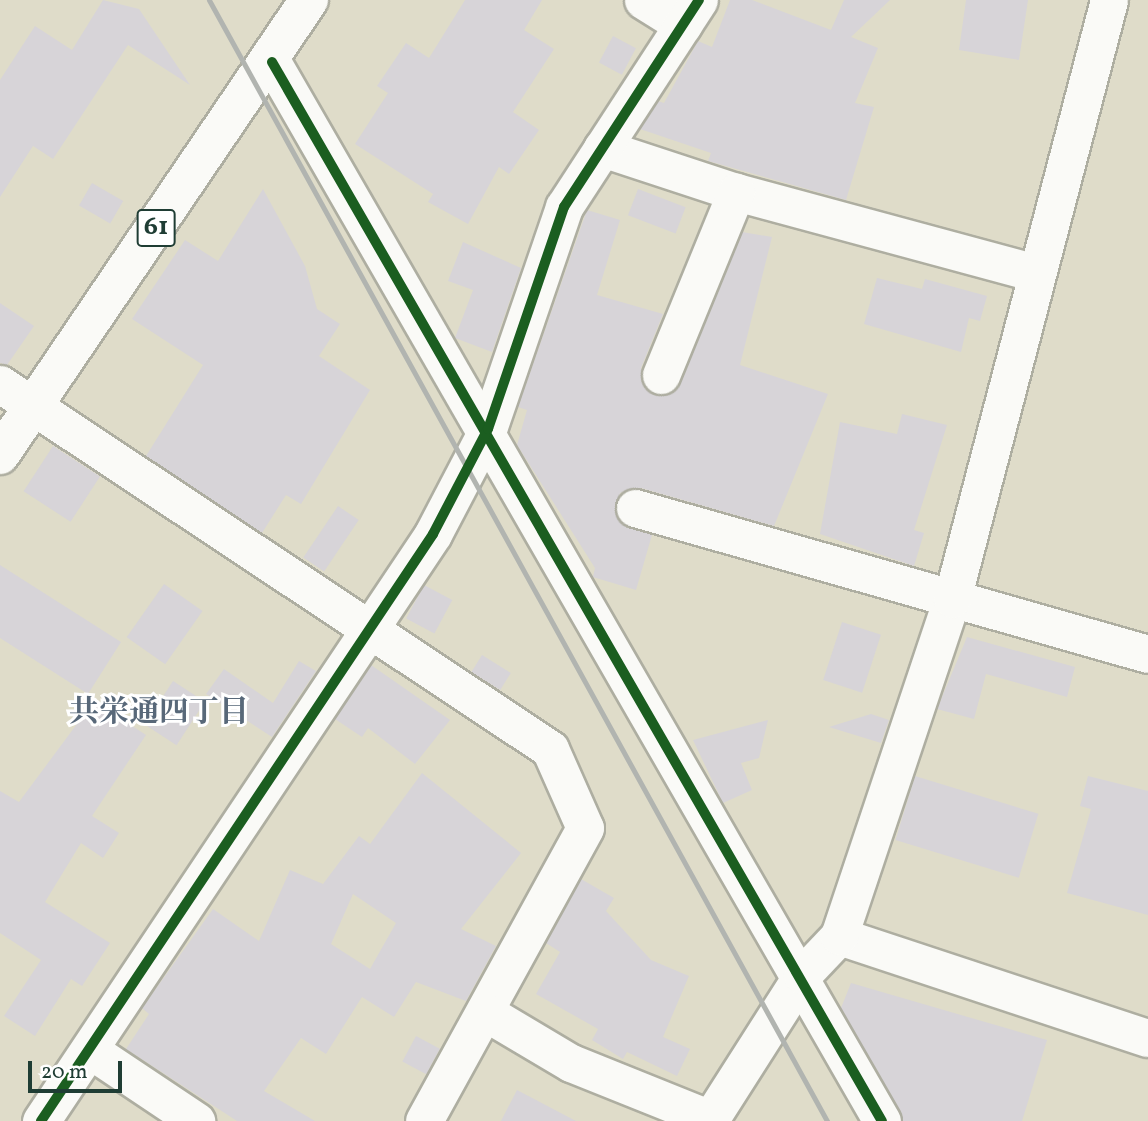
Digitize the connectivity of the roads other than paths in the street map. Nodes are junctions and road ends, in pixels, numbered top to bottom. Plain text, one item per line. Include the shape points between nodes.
1 (309, 0) edge
2 (643, 0) edge
3 (1109, 0) edge
4 (691, 13) edge
5 (272, 62) junction
6 (602, 148) junction
7 (736, 192) junction
8 (1033, 272) junction
9 (662, 375) dead end
10 (0, 384) edge
11 (32, 406) junction
12 (488, 429) junction
13 (0, 455) edge
14 (635, 509) dead end
15 (952, 599) junction
16 (365, 628) junction
17 (1148, 654) edge
18 (838, 936) junction
19 (802, 975) junction
20 (485, 1012) junction
21 (1148, 1038) edge
22 (90, 1049) junction
23 (709, 1120) edge
24 (41, 1121) edge
25 (196, 1121) edge
26 (424, 1121) edge
27 (882, 1121) edge

1 - 5 main road, 61
2 - 4 street
3 - 8 street
4 - 6 street
5 - 11 main road, 61
5 - 12 street
6 - 7 street
6 - 12 street via 564,207
7 - 8 street
7 - 9 street
8 - 15 street
10 - 11 street
11 - 13 main road, 61
11 - 16 street
12 - 16 street via 433,534
12 - 19 street
14 - 15 street
15 - 17 street
15 - 18 street
16 - 20 street via 550,749 585,828
16 - 22 street
18 - 19 street
18 - 21 street
19 - 23 street
19 - 27 street
20 - 23 street via 571,1063
20 - 26 street
22 - 24 street
22 - 25 street

